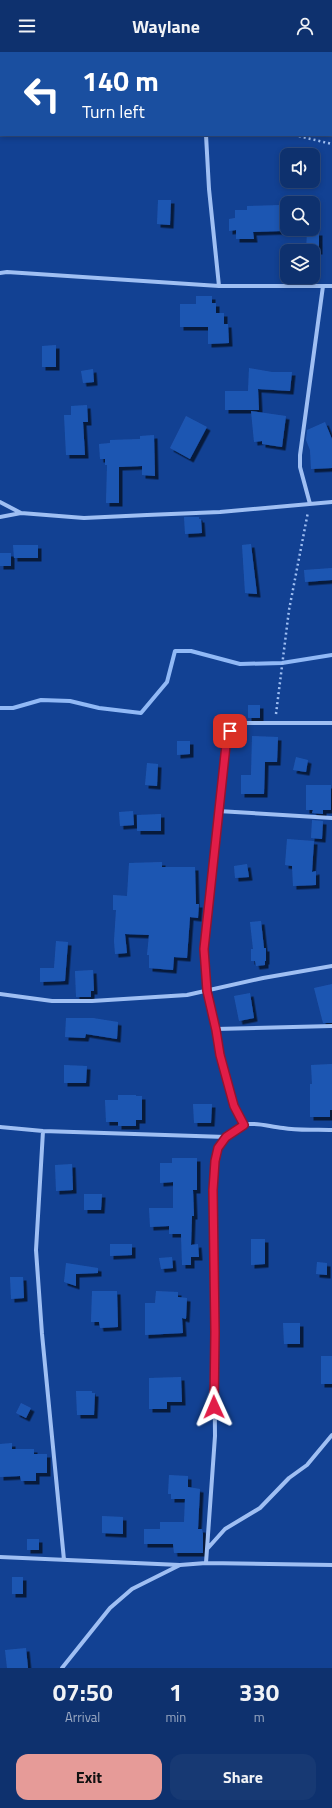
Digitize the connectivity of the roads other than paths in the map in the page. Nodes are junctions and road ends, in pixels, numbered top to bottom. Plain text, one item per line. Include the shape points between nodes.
1 (206, 136) edge
2 (0, 273) edge
3 (219, 286) junction
4 (323, 286) junction
5 (332, 286) edge
6 (0, 502) edge
7 (332, 502) edge
8 (310, 504) junction
9 (21, 513) junction
10 (0, 517) edge
11 (332, 723) edge
12 (218, 811) junction
13 (332, 818) edge
14 (332, 966) edge
15 (207, 991) junction
16 (0, 994) edge
17 (332, 1026) edge
18 (216, 1030) junction
19 (244, 1125) junction
20 (0, 1127) edge
21 (332, 1130) edge
22 (43, 1131) junction
23 (226, 1137) junction
24 (332, 1435) edge
25 (207, 1549) junction
26 (0, 1557) edge
27 (64, 1560) junction
28 (206, 1563) junction
29 (180, 1565) junction
30 (332, 1565) edge
31 (62, 1668) edge

1 - 3 street
2 - 3 street
3 - 4 street
4 - 5 street
4 - 8 street via 300,455 300,467
6 - 9 street
7 - 8 street
8 - 9 street via 220,512 84,518
9 - 10 street
11 - 12 street via 240,723 234,726 227,736
12 - 13 street
12 - 15 street via 204,949
14 - 15 street
15 - 16 street via 187,995 92,1001 52,1001
15 - 18 street
17 - 18 street
18 - 19 street via 229,1091
19 - 21 street via 263,1124 283,1128
19 - 23 street
20 - 22 street
22 - 23 street
22 - 27 street via 36,1250
23 - 25 street via 218,1148 213,1190 216,1436
24 - 25 street via 307,1465 289,1478 260,1508 225,1529
25 - 28 street
26 - 27 street
27 - 29 street
28 - 29 street
28 - 30 street
29 - 31 street via 132,1589 110,1608

